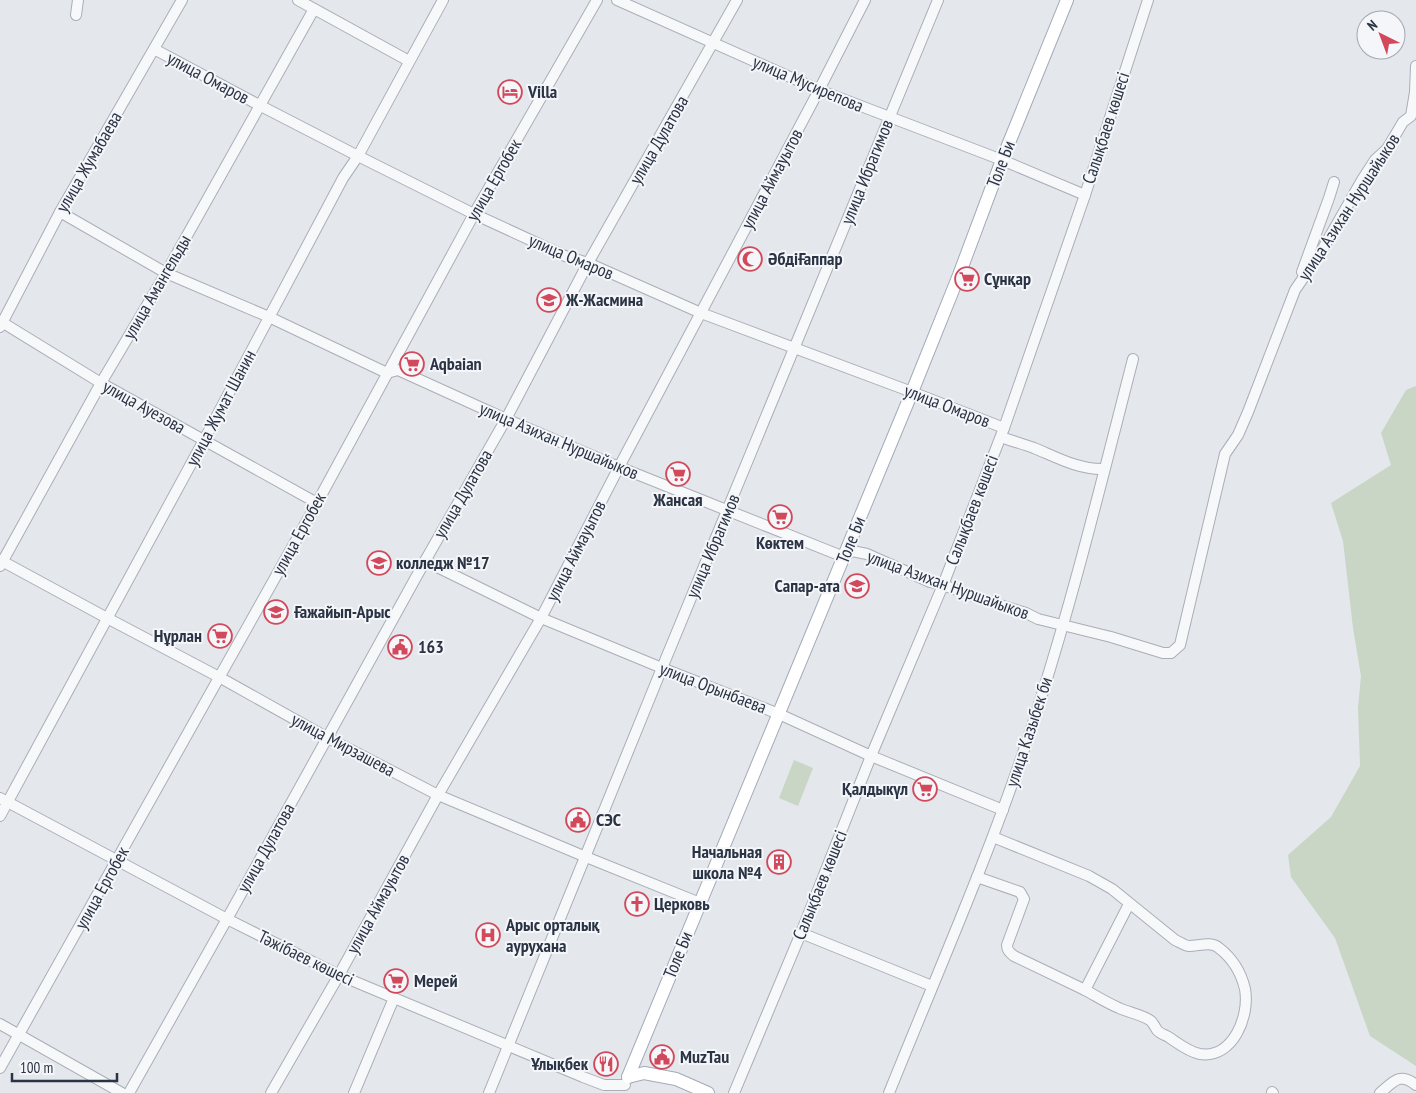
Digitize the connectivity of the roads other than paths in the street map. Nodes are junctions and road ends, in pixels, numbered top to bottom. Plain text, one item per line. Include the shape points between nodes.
1 (78, 0) edge
2 (182, 0) edge
3 (298, 0) edge
4 (443, 0) edge
5 (598, 0) edge
6 (617, 0) edge
7 (737, 0) edge
8 (865, 0) edge
9 (938, 0) edge
10 (1067, 0) edge
11 (1148, 0) edge
12 (314, 9) junction
13 (76, 16) dead end
14 (714, 43) junction
15 (154, 48) junction
16 (409, 61) junction
17 (1416, 66) edge
18 (819, 90) junction
19 (259, 105) junction
20 (889, 118) junction
21 (358, 156) junction
22 (1002, 160) junction
23 (1334, 182) dead end
24 (1085, 195) junction
25 (60, 212) junction
26 (474, 214) junction
27 (588, 263) junction
28 (166, 273) junction
29 (1295, 290) junction
30 (701, 313) junction
31 (268, 317) junction
32 (1, 324) edge
33 (794, 348) junction
34 (1133, 358) dead end
35 (387, 373) junction
36 (101, 382) junction
37 (912, 392) junction
38 (506, 420) junction
39 (1002, 433) junction
40 (204, 440) junction
41 (619, 467) junction
42 (1104, 469) junction
43 (317, 503) junction
44 (728, 511) junction
45 (844, 557) junction
46 (425, 561) junction
47 (1, 562) edge
48 (943, 585) junction
49 (107, 618) junction
50 (541, 618) junction
51 (1063, 625) junction
52 (662, 668) junction
53 (219, 677) junction
54 (779, 714) junction
55 (328, 738) junction
56 (871, 756) junction
57 (438, 795) junction
58 (4, 800) edge
59 (1003, 810) junction
60 (0, 816) edge
61 (993, 837) junction
62 (586, 857) junction
63 (117, 860) junction
64 (977, 877) junction
65 (700, 903) junction
66 (1129, 904) junction
67 (227, 919) junction
68 (801, 933) junction
69 (339, 975) junction
70 (932, 986) junction
71 (1085, 990) junction
72 (394, 998) junction
73 (0, 1024) edge
74 (18, 1034) junction
75 (508, 1046) junction
76 (0, 1068) edge
77 (625, 1085) edge
78 (1416, 1085) edge
79 (122, 1093) edge
80 (129, 1093) edge
81 (271, 1093) edge
82 (354, 1093) edge
83 (489, 1093) edge
84 (708, 1093) edge
85 (734, 1093) edge
86 (889, 1093) edge
87 (1380, 1093) edge

1 - 13 street
2 - 15 street, улица Жумабаева
3 - 12 street
4 - 16 street, улица Жумат Шанин
5 - 26 street, улица Ергобек
6 - 14 street, улица Мусирепова
7 - 14 street, улица Дулатова
8 - 18 street, улица Аймауытов
9 - 20 street, улица Ибрагимов
10 - 22 main road, Толе Би
11 - 24 street, Салықбаев көшесі
12 - 16 street
12 - 19 street, улица Амангельды
14 - 18 street, улица Мусирепова
14 - 27 street, улица Дулатова
15 - 19 street, улица Омаров
15 - 25 street, улица Жумабаева
16 - 21 street, улица Жумат Шанин
17 - 29 street, улица Азихан Нуршайыков via 1411,116 1402,122 1387,149 1375,160
18 - 20 street, улица Мусирепова
18 - 30 street, улица Аймауытов
19 - 21 street, улица Омаров
19 - 28 street, улица Амангельды
20 - 22 street, улица Мусирепова
20 - 33 street, улица Ибрагимов
21 - 26 street, улица Омаров
21 - 31 street, улица Жумат Шанин
22 - 24 street, улица Мусирепова
22 - 37 main road, Толе Би
23 - 29 street
24 - 39 street, Салықбаев көшесі
25 - 28 street, улица Азихан Нуршайыков
25 - 32 street, улица Жумабаева
26 - 27 street, улица Омаров via 565,256
26 - 35 street, улица Ергобек
27 - 30 street, улица Омаров
27 - 38 street, улица Дулатова
28 - 31 street, улица Азихан Нуршайыков
28 - 36 street, улица Амангельды
29 - 51 street, улица Азихан Нуршайыков via 1248,412 1225,454 1180,645 1171,653 1163,653
30 - 33 street, улица Омаров
30 - 41 street, улица Аймауытов
31 - 35 street, улица Азихан Нуршайыков
31 - 40 street, улица Жумат Шанин
32 - 36 street, улица Ауезова
33 - 37 street, улица Омаров
33 - 44 street, улица Ибрагимов
34 - 42 street, улица Казыбек би
35 - 38 street, улица Азихан Нуршайыков via 398,370
35 - 43 street, улица Ергобек
36 - 40 street, улица Ауезова
36 - 47 street, улица Амангельды
37 - 39 street, улица Омаров
37 - 45 main road, Толе Би
38 - 41 street, улица Азихан Нуршайыков
38 - 46 street, улица Дулатова
39 - 42 street, улица Омаров via 1064,461 1094,470
39 - 48 street, Салықбаев көшесі
40 - 43 street, улица Ауезова
40 - 49 street, улица Жумат Шанин
41 - 44 street, улица Азихан Нуршайыков
41 - 50 street, улица Аймауытов
42 - 51 street, улица Казыбек би
43 - 53 street, улица Ергобек
44 - 45 street, улица Азихан Нуршайыков
44 - 52 street, улица Ибрагимов
45 - 48 street, улица Азихан Нуршайыков via 852,550 867,554
45 - 54 main road, Толе Би
46 - 50 street, улица Орынбаева
46 - 55 street, улица Дулатова
47 - 49 street, улица Мирзашева
48 - 51 street, улица Азихан Нуршайыков
48 - 56 street, Салықбаев көшесі
49 - 53 street, улица Мирзашева
49 - 58 street, улица Жумат Шанин
50 - 52 street, улица Орынбаева
50 - 57 street, улица Аймауытов
51 - 59 street, улица Казыбек би
52 - 54 street, улица Орынбаева
52 - 62 street, улица Ибрагимов
53 - 55 street, улица Мирзашева
53 - 63 street, улица Ергобек
54 - 56 street, улица Орынбаева
54 - 65 main road, Толе Би
55 - 57 street, улица Мирзашева
55 - 67 street, улица Дулатова
56 - 59 street, улица Орынбаева
56 - 68 street, Салықбаев көшесі
57 - 62 street, улица Мирзашева
57 - 69 street, улица Аймауытов
58 - 60 street, улица Жумат Шанин
58 - 63 street, Тәжібаев көшесі
59 - 61 street, улица Казыбек би
61 - 64 street, улица Казыбек би
61 - 66 street via 1089,876 1112,889
62 - 65 street, улица Мирзашева
62 - 75 street, улица Ибрагимов
63 - 67 street, Тәжібаев көшесі
63 - 74 street, улица Ергобек
64 - 70 street, улица Казыбек би
64 - 71 street via 1023,895 1007,949 1014,956
65 - 77 main road, Толе Би
66 - 71 street
66 - 71 street via 1175,940 1187,946 1218,946 1233,961 1245,989 1246,1008 1240,1027 1223,1050 1200,1054 1158,1032 1150,1020
67 - 69 street, Тәжібаев көшесі
67 - 80 street, улица Дулатова
68 - 70 street
68 - 85 street, Салықбаев көшесі
69 - 72 street, Тәжібаев көшесі
69 - 81 street, улица Аймауытов
70 - 86 street, улица Казыбек би
72 - 75 street, Тәжібаев көшесі
72 - 82 street
73 - 74 street
74 - 76 street, улица Ергобек
74 - 79 street
75 - 77 street, Тәжібаев көшесі via 604,1085
75 - 83 street, улица Ибрагимов
77 - 84 main road via 644,1073 676,1080
78 - 87 street via 1402,1078

